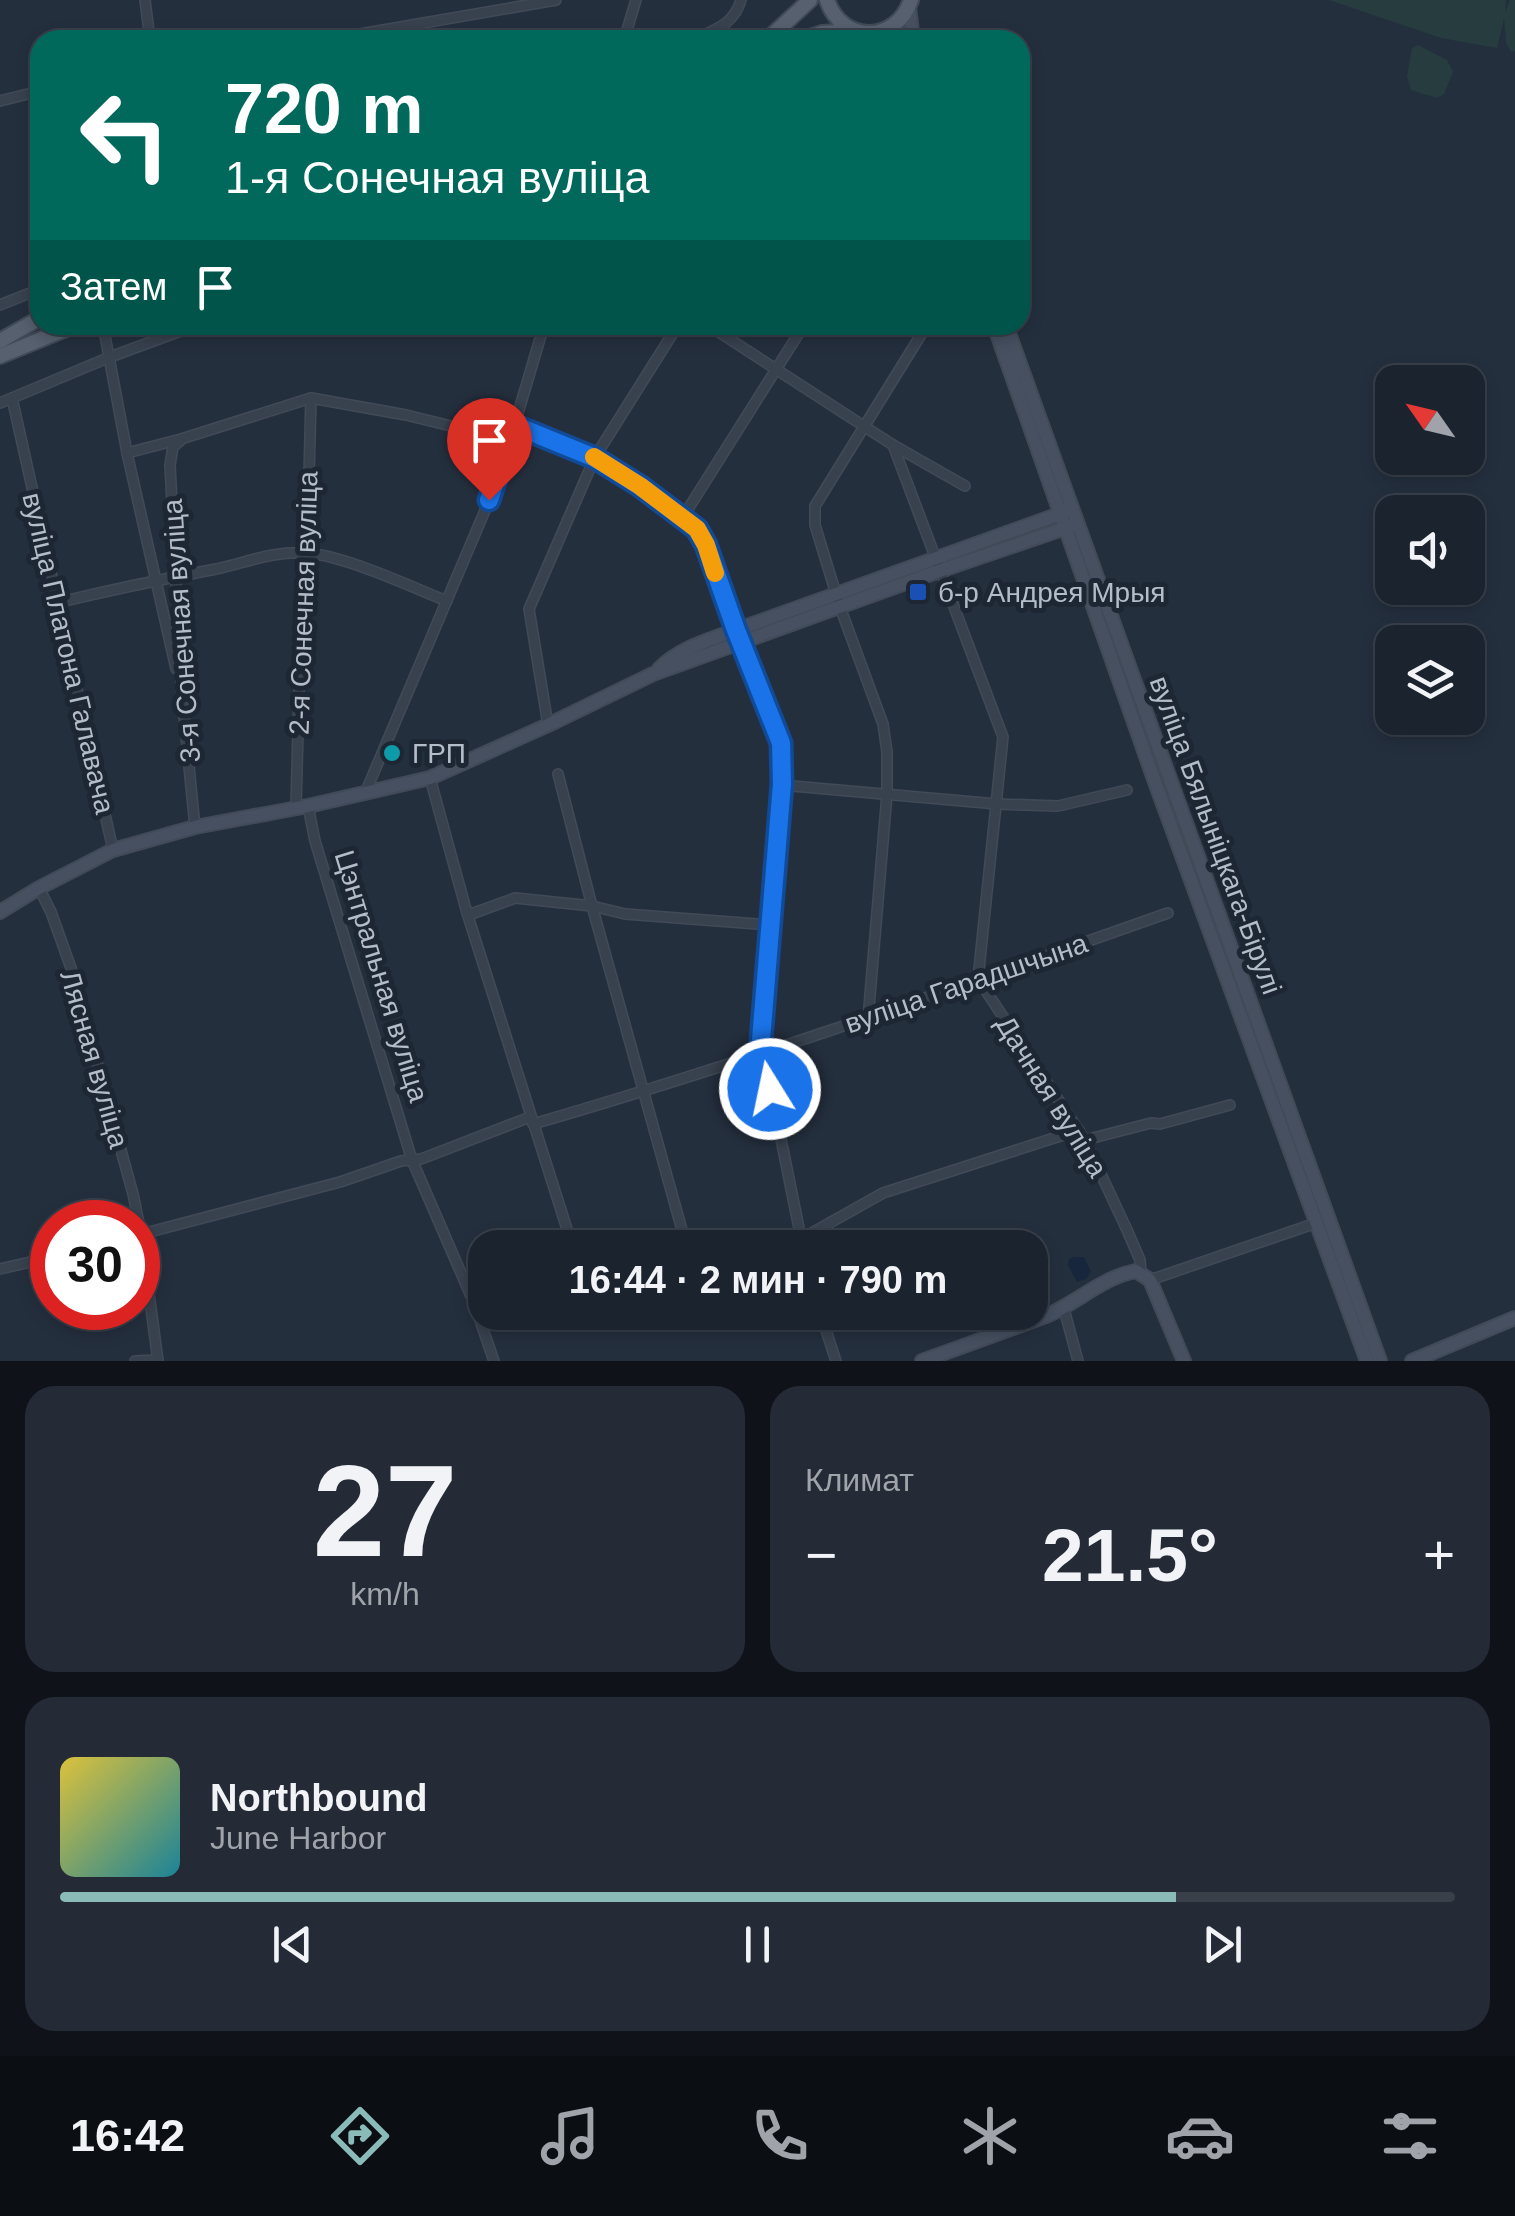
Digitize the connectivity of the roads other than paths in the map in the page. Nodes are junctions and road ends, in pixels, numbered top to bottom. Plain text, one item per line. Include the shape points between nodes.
1 (145, 0) edge
2 (556, 0) edge
3 (636, 0) edge
4 (742, 0) edge
5 (810, 0) edge
6 (826, 0) edge
7 (911, 2) edge
8 (149, 30) edge
9 (382, 30) edge
10 (627, 30) edge
11 (714, 30) edge
12 (778, 30) edge
13 (854, 30) edge
14 (884, 30) edge
15 (912, 30) edge
16 (30, 94) edge
17 (0, 101) edge
18 (30, 293) edge
19 (0, 305) edge
20 (30, 324) edge
21 (51, 335) edge
22 (105, 335) edge
23 (170, 335) edge
24 (541, 335) edge
25 (672, 335) edge
26 (723, 335) edge
27 (798, 335) edge
28 (921, 335) edge
29 (998, 335) edge
30 (1009, 335) edge
31 (0, 341) edge
32 (0, 356) edge
33 (110, 357) junction
34 (776, 370) junction
35 (12, 398) junction
36 (311, 398) junction
37 (0, 403) edge
38 (514, 425) junction
39 (863, 426) junction
40 (511, 437) junction
41 (182, 440) junction
42 (893, 445) junction
43 (127, 454) junction
44 (595, 458) junction
45 (965, 486) dead end
46 (683, 517) junction
47 (1069, 518) junction
48 (306, 553) junction
49 (937, 565) junction
50 (177, 575) junction
51 (157, 579) junction
52 (446, 601) junction
53 (838, 601) junction
54 (56, 602) junction
55 (738, 636) junction
56 (182, 696) junction
57 (548, 725) junction
58 (558, 774) dead end
59 (430, 778) junction
60 (782, 784) junction
61 (1127, 790) dead end
62 (366, 791) junction
63 (888, 794) junction
64 (997, 804) junction
65 (302, 807) junction
66 (195, 827) junction
67 (113, 850) junction
68 (39, 888) junction
69 (592, 906) junction
70 (0, 912) edge
71 (1168, 912) dead end
72 (467, 913) junction
73 (770, 924) junction
74 (978, 979) junction
75 (868, 1019) junction
76 (762, 1051) junction
77 (643, 1091) junction
78 (1230, 1106) dead end
79 (532, 1120) junction
80 (1079, 1130) junction
81 (1085, 1140) junction
82 (412, 1160) junction
83 (134, 1200) edge
84 (1316, 1223) junction
85 (160, 1229) edge
86 (567, 1230) edge
87 (682, 1230) edge
88 (799, 1230) edge
89 (823, 1230) edge
90 (30, 1262) edge
91 (0, 1269) edge
92 (1146, 1276) junction
93 (1064, 1309) junction
94 (1515, 1318) edge
95 (153, 1330) edge
96 (826, 1330) edge
97 (135, 1361) edge
98 (158, 1361) edge
99 (494, 1361) edge
100 (836, 1361) edge
101 (922, 1361) edge
102 (1078, 1361) edge
103 (1184, 1361) edge
104 (1367, 1361) edge
105 (1380, 1361) edge
106 (1412, 1361) edge

1 - 8 street
2 - 9 street
3 - 10 street
4 - 11 street via 737,15
5 - 12 main road
6 - 13 main road
7 - 14 main road
7 - 15 main road
16 - 17 street
18 - 19 street
20 - 31 main road
21 - 32 main road
22 - 33 street
23 - 33 street
24 - 38 street
25 - 44 street
26 - 34 street
27 - 34 street
28 - 39 street
29 - 47 main road, вуліца Бялыніцкага-Бірулі
30 - 47 main road, вуліца Бялыніцкага-Бірулі
33 - 35 street
33 - 43 street
34 - 39 street
34 - 46 street
35 - 37 street
35 - 54 street, вуліца Платона Галавача
36 - 40 street
36 - 41 street
36 - 48 street, 2-я Сонечная вуліца
38 - 40 street
38 - 44 street
39 - 42 street
39 - 53 street via 815,506
40 - 52 street
41 - 43 street
41 - 50 street, 3-я Сонечная вуліца via 170,466
42 - 45 street
42 - 49 street
43 - 51 street
44 - 46 street
44 - 57 street via 529,609
46 - 55 street via 706,545
47 - 49 main road
47 - 84 main road, вуліца Бялыніцкага-Бірулі via 1149,764
47 - 105 main road, вуліца Бялыніцкага-Бірулі
48 - 50 street
48 - 52 street
48 - 65 street, 2-я Сонечная вуліца
49 - 53 main road
49 - 64 street via 1003,738
50 - 51 street
50 - 56 street, 3-я Сонечная вуліца
51 - 54 street
51 - 56 street
52 - 62 street
53 - 55 main road
53 - 63 street via 883,724
54 - 67 street, вуліца Платона Галавача
55 - 57 main road via 682,652 653,674
55 - 60 street via 781,743
56 - 66 street, 3-я Сонечная вуліца
57 - 59 main road
58 - 69 street
59 - 62 main road
59 - 72 street
60 - 63 street
60 - 73 street
61 - 64 street via 1058,806
62 - 65 main road
63 - 64 street
63 - 75 street
64 - 74 street
65 - 66 main road
65 - 82 street, Цэнтральная вуліца
66 - 67 main road
67 - 68 main road
68 - 70 main road
68 - 83 street, Лясная вуліца via 80,997
69 - 72 street via 515,898
69 - 73 street
69 - 77 street
71 - 74 street, вуліца Гарадшчына
72 - 79 street
73 - 76 street
74 - 75 street, вуліца Гарадшчына
74 - 80 street, Дачная вуліца
75 - 76 street, вуліца Гарадшчына
76 - 77 street
76 - 88 street
77 - 79 street
77 - 87 street
78 - 81 street
79 - 82 street
79 - 86 street
80 - 81 street, Дачная вуліца
80 - 89 street via 883,1193
81 - 92 street, Дачная вуліца
82 - 85 street
82 - 99 street, Цэнтральная вуліца
84 - 92 street
84 - 104 main road, вуліца Бялыніцкага-Бірулі
90 - 91 street
92 - 93 main road via 1130,1272 1110,1280
92 - 103 main road
93 - 101 main road
93 - 102 street
94 - 106 main road
95 - 98 street, Лясная вуліца
96 - 100 street
97 - 98 street

